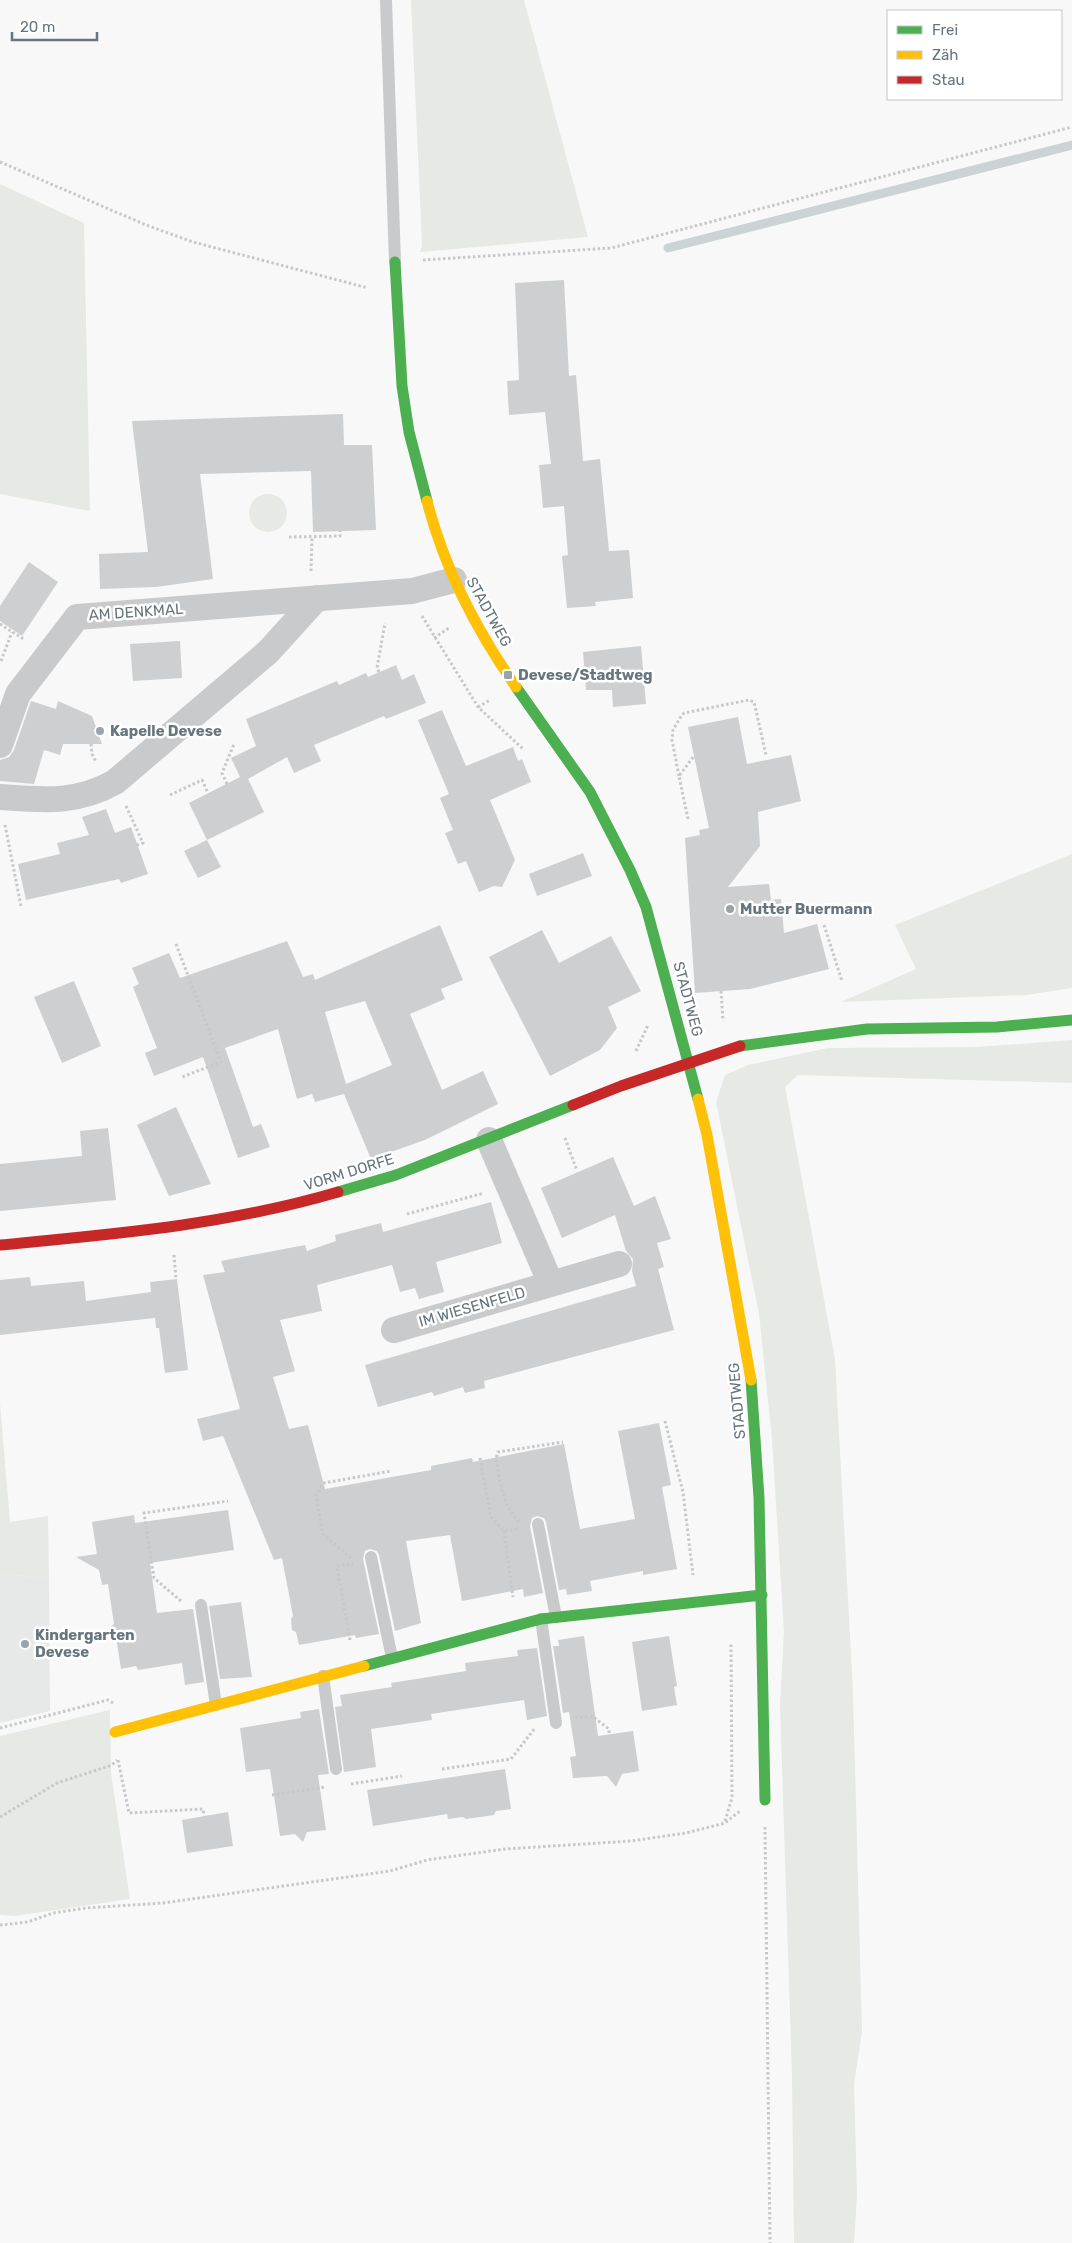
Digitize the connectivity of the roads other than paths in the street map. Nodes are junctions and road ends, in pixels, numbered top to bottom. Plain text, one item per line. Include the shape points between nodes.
1 (386, 0) edge
2 (395, 262) joint
3 (454, 580) junction
4 (314, 589) junction
5 (0, 745) edge
6 (2, 807) edge
7 (1072, 1020) edge
8 (690, 1063) junction
9 (489, 1140) junction
10 (0, 1245) edge
11 (619, 1264) dead end
12 (551, 1284) junction
13 (394, 1330) dead end
14 (535, 1528) road end
15 (371, 1557) dead end
16 (762, 1595) junction
17 (201, 1605) dead end
18 (556, 1617) junction
19 (540, 1619) junction
20 (392, 1658) junction
21 (323, 1676) junction
22 (216, 1705) junction
23 (556, 1722) road end
24 (115, 1732) dead end
25 (336, 1770) dead end
26 (765, 1800) road end

1 - 2 lane
2 - 3 street, STADTWEG via 408,432 433,526
3 - 4 street, AM DENKMAL via 412,591
3 - 8 street, STADTWEG via 499,660 590,792 614,836 646,907
4 - 5 street, AM DENKMAL via 77,617 18,694
4 - 6 street via 268,652 115,782 72,798
7 - 8 street, VORM DORFE via 997,1027 867,1030 784,1038 742,1044
8 - 9 street, VORM DORFE via 621,1086
8 - 16 street, STADTWEG via 708,1135 750,1370
9 - 10 street, VORM DORFE via 382,1179 239,1216 160,1230
9 - 12 street
11 - 12 street, IM WIESENFELD
12 - 13 street, IM WIESENFELD
14 - 18 lane
15 - 20 lane
16 - 18 street
16 - 26 street, STADTWEG
17 - 22 lane
18 - 19 street
19 - 20 street
19 - 23 lane
20 - 21 street
21 - 22 street
21 - 25 lane
22 - 24 street

